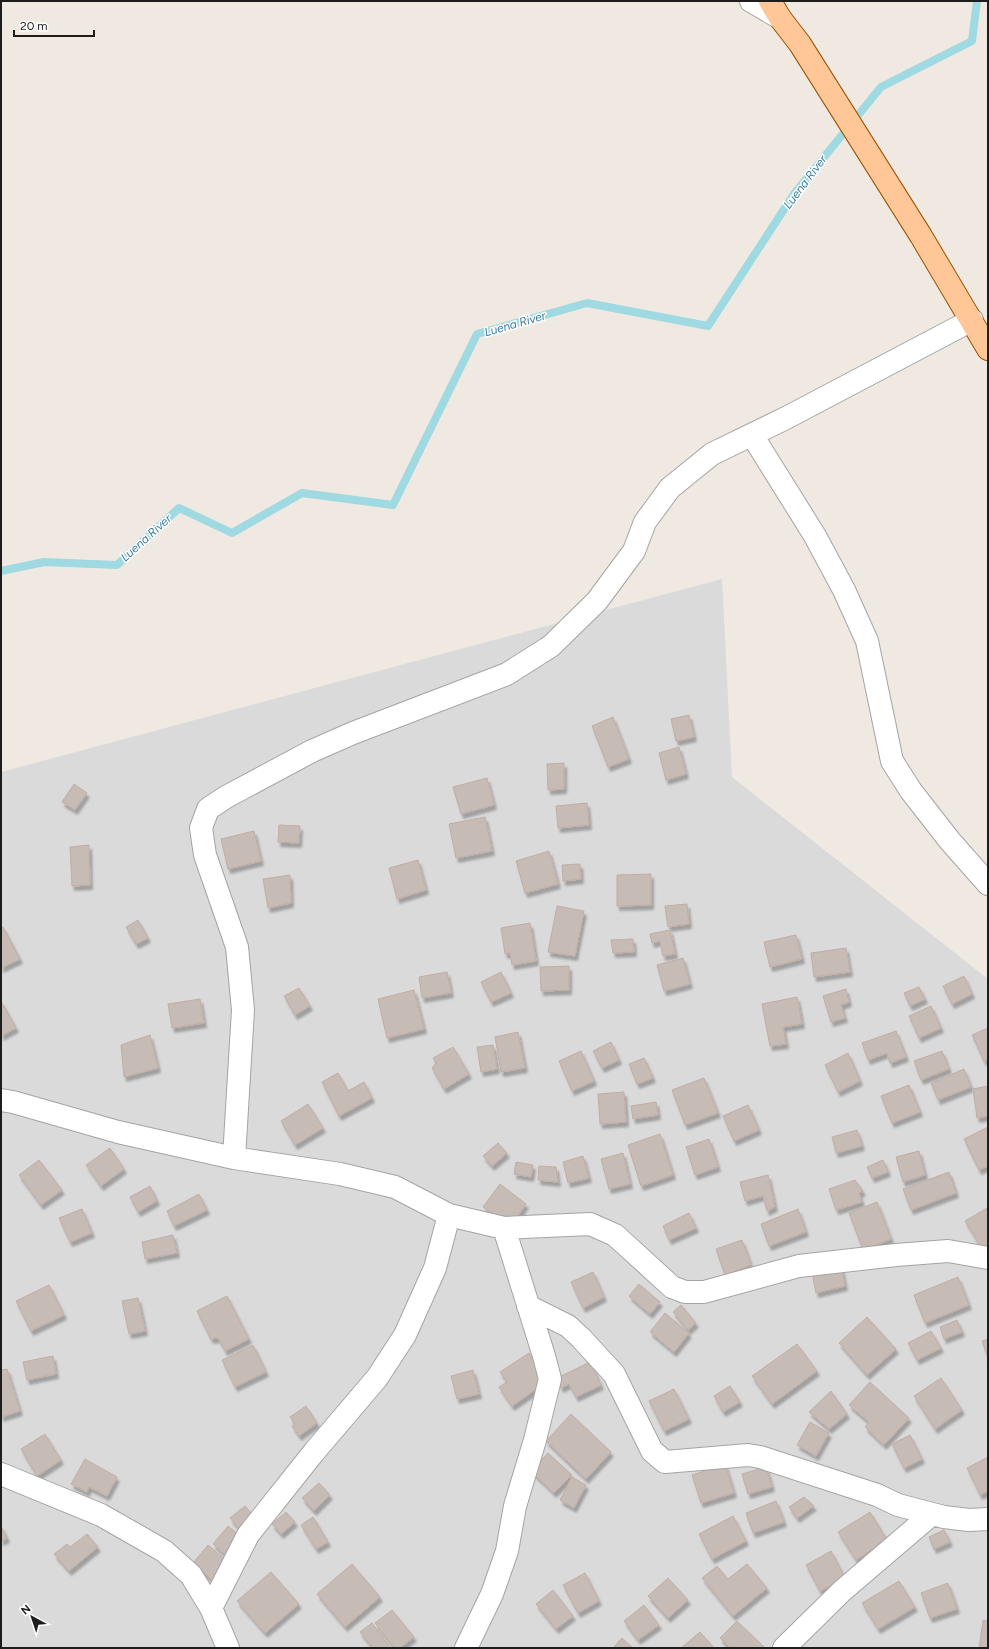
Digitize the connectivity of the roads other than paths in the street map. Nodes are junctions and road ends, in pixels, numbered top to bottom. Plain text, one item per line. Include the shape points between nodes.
1 (751, 1) edge
2 (775, 9) edge
3 (972, 320) junction
4 (988, 349) edge
5 (752, 435) junction
6 (988, 884) edge
7 (1, 1100) edge
8 (234, 1158) junction
9 (449, 1215) junction
10 (504, 1228) junction
11 (988, 1258) edge
12 (528, 1306) junction
13 (1, 1474) edge
14 (932, 1514) junction
15 (988, 1519) edge
16 (211, 1608) junction
17 (228, 1648) edge
18 (466, 1648) edge
19 (784, 1648) edge

1 - 2 street
2 - 3 main road via 800,44
3 - 4 main road
3 - 5 street
5 - 6 street via 815,536 844,590 866,641 892,761 911,791 950,841
5 - 8 street via 712,454 670,488 645,522 634,551 620,570 596,601 551,646 507,674 312,750 208,809 201,828 205,855 237,947 244,1010
7 - 8 street via 118,1132
8 - 9 street via 340,1174 395,1187
9 - 10 street
9 - 16 street via 435,1268 405,1335 376,1378 248,1535
10 - 11 street via 590,1224 615,1235 672,1287 685,1292 704,1292 799,1266 896,1254 948,1251
10 - 12 street
12 - 14 street via 568,1326 614,1374 652,1451 665,1462 748,1455 760,1457 877,1495 898,1505
12 - 18 street via 550,1379 515,1506 507,1551 492,1594
13 - 16 street via 101,1515 164,1551 191,1575
14 - 15 street via 969,1520
14 - 19 street via 842,1591
16 - 17 street

